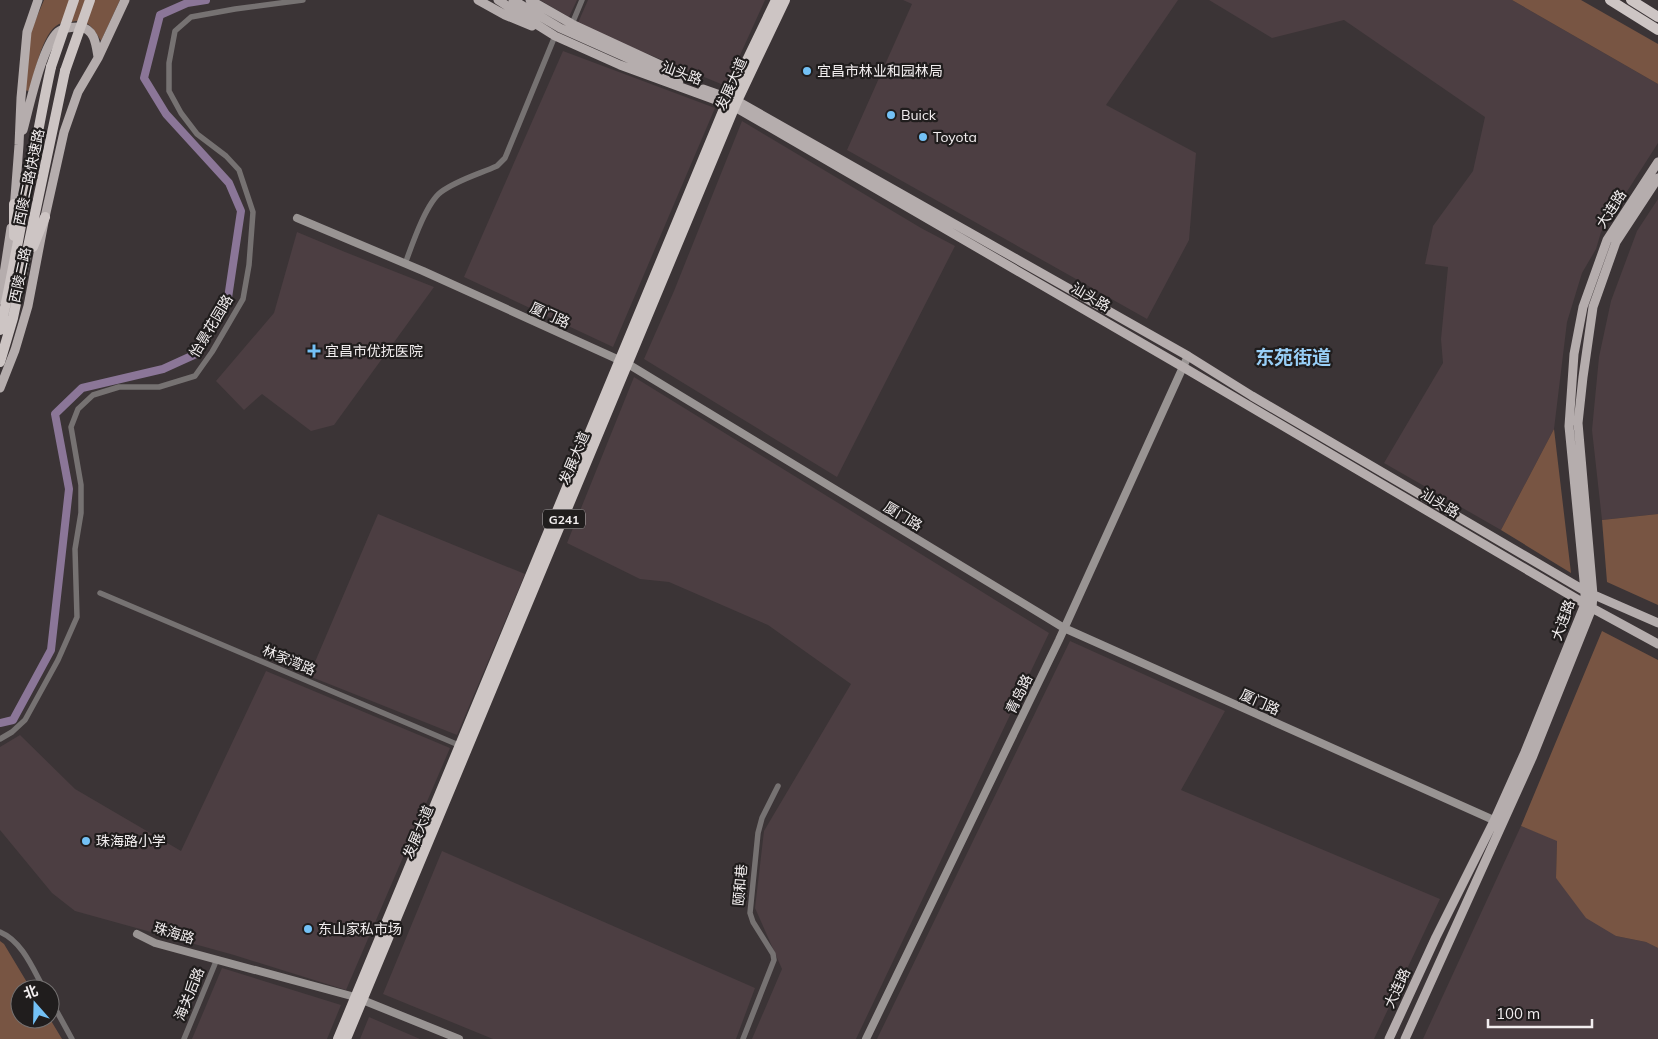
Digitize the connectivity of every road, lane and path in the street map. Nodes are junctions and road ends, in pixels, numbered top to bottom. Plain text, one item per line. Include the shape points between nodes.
1 (38, 0) edge
2 (74, 0) edge
3 (90, 0) edge
4 (125, 0) edge
5 (303, 0) edge
6 (478, 0) edge
7 (498, 0) edge
8 (513, 0) edge
9 (530, 0) edge
10 (582, 0) edge
11 (776, 0) edge
12 (785, 0) edge
13 (1610, 0) edge
14 (1631, 0) edge
15 (1658, 17) edge
16 (572, 24) junction
17 (1658, 30) edge
18 (555, 36) junction
19 (98, 58) junction
20 (682, 82) junction
21 (732, 103) junction
22 (19, 145) junction
23 (1658, 162) edge
24 (1658, 178) edge
25 (14, 204) junction
26 (45, 217) junction
27 (297, 218) dead end
28 (405, 264) junction
29 (18, 274) junction
30 (0, 300) edge
31 (0, 330) edge
32 (1188, 356) junction
33 (0, 362) edge
34 (624, 362) junction
35 (1183, 367) junction
36 (0, 388) edge
37 (100, 593) dead end
38 (1589, 593) junction
39 (1588, 606) junction
40 (1658, 623) edge
41 (1064, 628) junction
42 (1658, 644) edge
43 (0, 739) edge
44 (464, 747) junction
45 (778, 786) dead end
46 (1498, 822) junction
47 (0, 932) edge
48 (216, 960) junction
49 (38, 979) edge
50 (358, 1000) junction
51 (60, 1017) edge
52 (72, 1039) edge
53 (184, 1039) edge
54 (338, 1039) edge
55 (346, 1039) edge
56 (447, 1039) edge
57 (459, 1039) edge
58 (743, 1039) edge
59 (866, 1039) edge
60 (1389, 1039) edge
61 (1406, 1039) edge

1 - 22 main road, 西陵二路 via 27,32
2 - 29 highway, 西陵二路快速路, bridge via 51,67 36,133
3 - 29 highway, 西陵二路快速路, bridge via 65,72
4 - 19 main road, 西陵二路
5 - 43 street, 怡景花园路 via 191,17 175,31 169,63 169,91 180,113 198,134 239,170 253,212 243,299 195,376 160,387 119,387 93,396 78,409 71,427 81,485 81,513 75,549 77,617 25,720
6 - 18 main road
7 - 18 main road, 汕头路
8 - 20 main road, 汕头路 via 560,28
9 - 16 main road
10 - 16 street
11 - 21 highway, 发展大道 / G241
12 - 21 highway, 发展大道 / G241
13 - 17 highway
14 - 15 highway
16 - 20 main road via 664,67
18 - 21 main road, 汕头路 via 620,65
18 - 28 street via 504,158 497,166 440,192 417,232
19 - 22 main road via 93,34 86,28 72,26 58,32 36,82
19 - 26 main road, 西陵二路 via 78,92 64,132
20 - 21 main road, 汕头路
21 - 32 main road, 汕头路
21 - 34 highway, 发展大道 / G241
21 - 35 main road, 汕头路
22 - 25 main road, 西陵二路
23 - 38 main road, 大连路 via 1607,240 1583,307 1574,354 1569,426
24 - 38 main road, 大连路 via 1616,242 1593,307 1578,423
25 - 29 highway
25 - 30 main road, 西陵二路
26 - 29 highway
26 - 36 main road, 西陵二路 via 28,306
27 - 28 street, 厦门路
28 - 34 street, 厦门路
29 - 31 highway, 西陵二路快速路
29 - 33 highway, 西陵二路快速路 via 13,318
32 - 35 street, 青岛路
32 - 38 main road, 汕头路
34 - 41 street, 厦门路
34 - 44 highway, 发展大道 / G241
35 - 39 main road, 汕头路
35 - 41 street, 青岛路
37 - 44 street, 林家湾路
38 - 39 main road, 大连路
38 - 40 main road, 汕头路
39 - 42 main road, 汕头路
39 - 46 main road, 大连路
41 - 46 street, 厦门路
41 - 59 street, 青岛路
44 - 50 highway, 发展大道 / G241
45 - 58 street, 颐和巷 via 758,833 750,913 774,960
46 - 60 main road, 大连路 via 1436,937
46 - 61 main road, 大连路
47 - 49 street via 9,935
48 - 48 street, 珠海路 via 155,943 137,934 153,946
48 - 50 street, 珠海路
48 - 53 street, 海关后路
50 - 54 highway, 发展大道 / G241
50 - 55 highway, 发展大道 / G241
50 - 56 street, 珠海路
50 - 57 street, 珠海路
51 - 52 street

